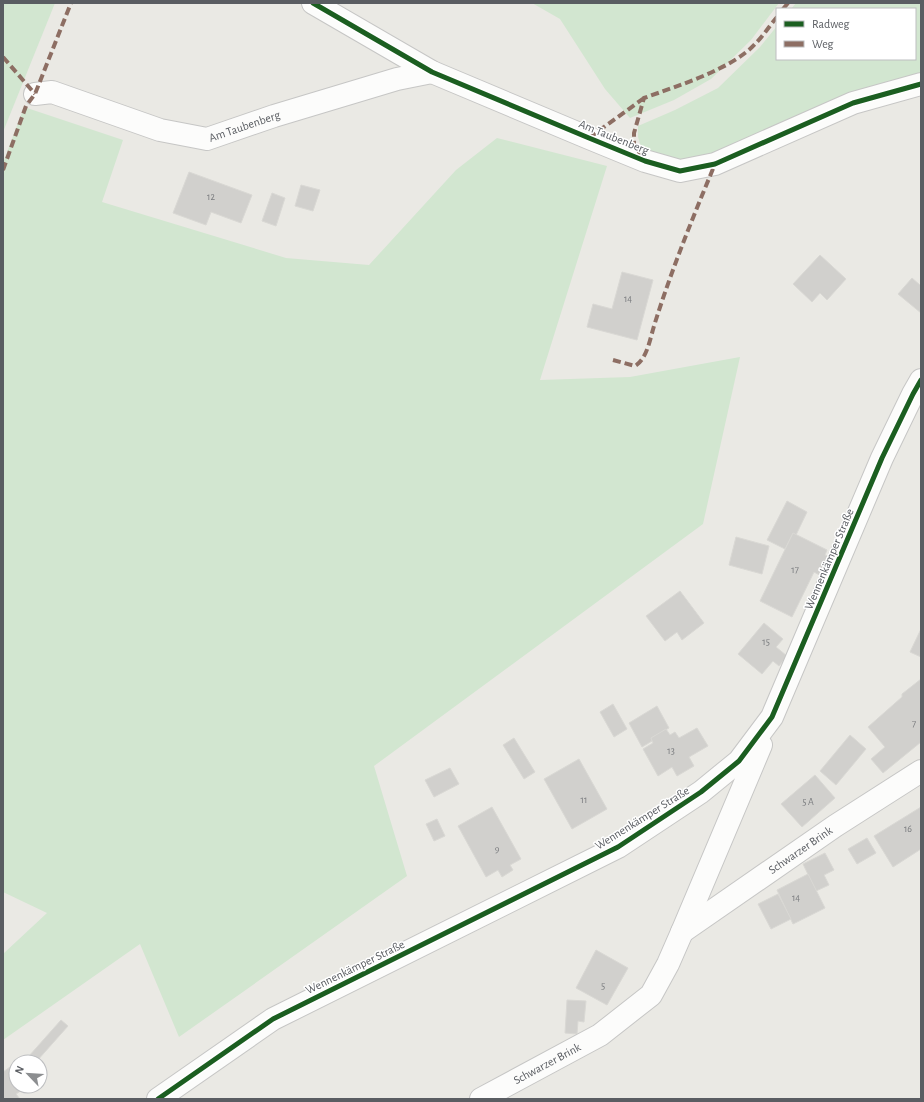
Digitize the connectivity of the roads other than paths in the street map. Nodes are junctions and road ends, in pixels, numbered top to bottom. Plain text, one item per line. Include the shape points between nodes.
1 (313, 3) edge
2 (432, 72) junction
3 (921, 84) edge
4 (35, 94) dead end
5 (921, 380) edge
6 (772, 717) junction
7 (921, 771) edge
8 (682, 932) junction
9 (158, 1099) edge
10 (481, 1099) edge

1 - 2 street, Am Taubenberg
2 - 3 street, Am Taubenberg via 645,161 680,172 715,164 853,103
2 - 4 street, Am Taubenberg via 397,79 207,139 160,130 52,92
5 - 6 street, Wennenkämper Straße via 882,458
6 - 8 street, Schwarzer Brink
6 - 9 street, Wennenkämper Straße via 740,761 700,792 618,848 273,1020
7 - 8 street, Schwarzer Brink via 835,826
8 - 10 street, Schwarzer Brink via 652,995 600,1035

